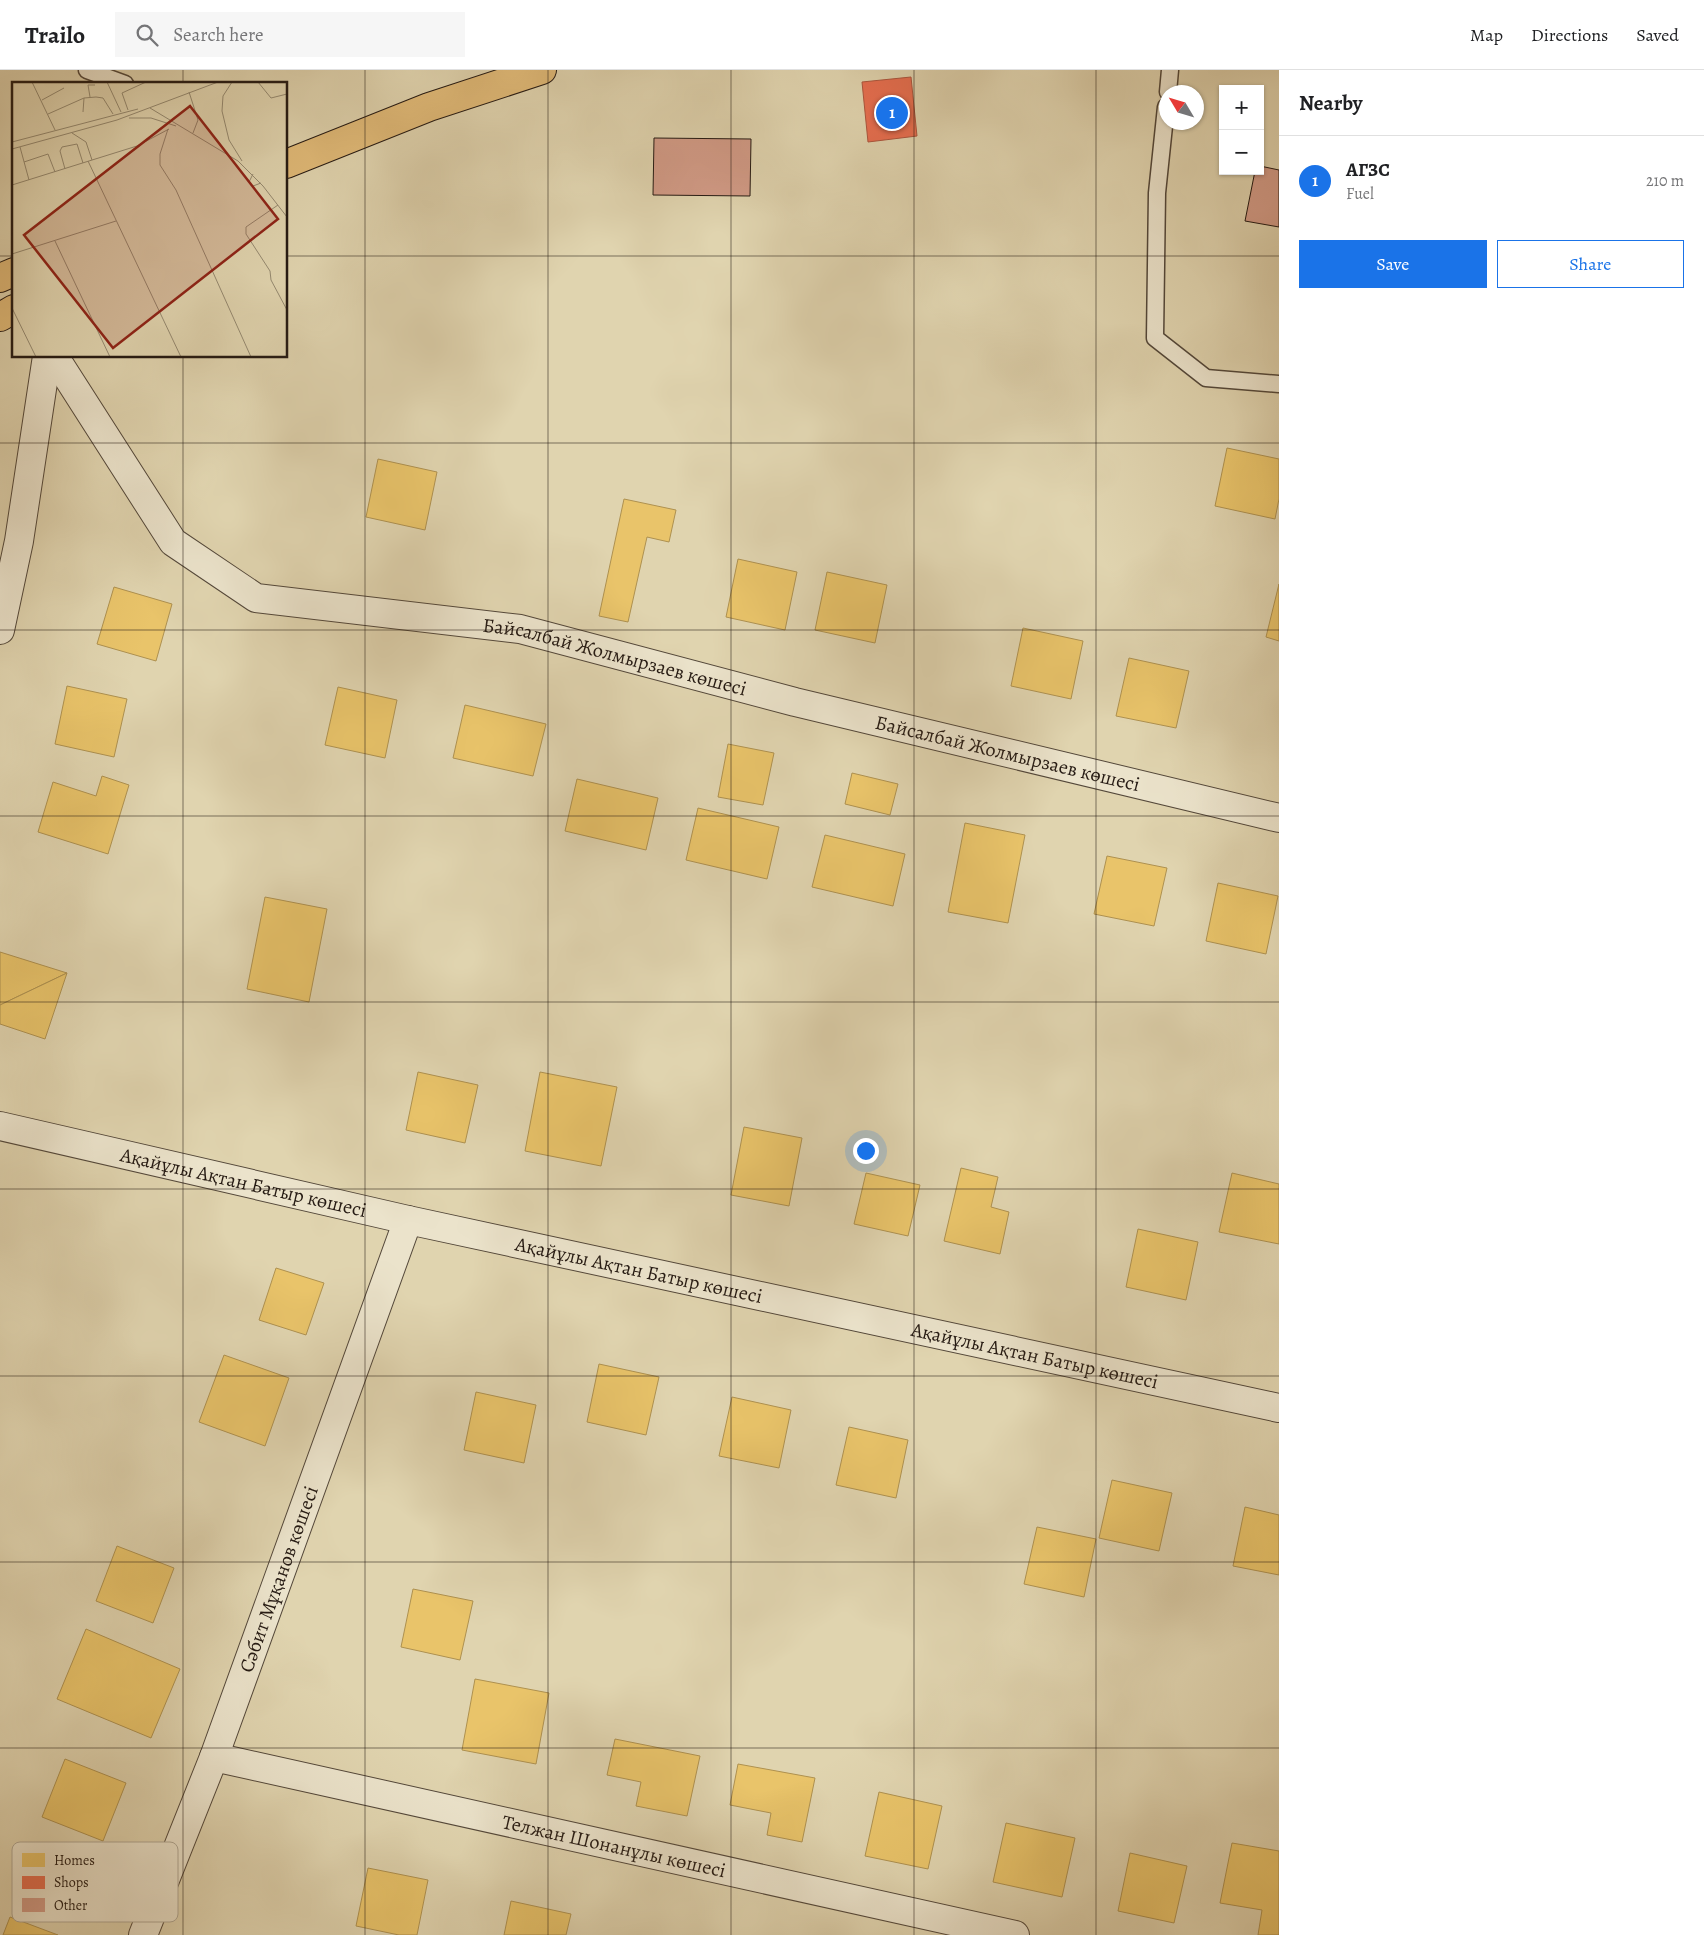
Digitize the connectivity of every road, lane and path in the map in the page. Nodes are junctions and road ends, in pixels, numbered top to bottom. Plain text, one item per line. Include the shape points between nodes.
1 (87, 70) edge
2 (542, 70) edge
3 (1170, 70) edge
4 (120, 82) edge
5 (1169, 85) edge
6 (1164, 130) edge
7 (288, 163) edge
8 (12, 273) edge
9 (0, 278) edge
10 (12, 310) edge
11 (0, 317) edge
12 (47, 358) edge
13 (55, 358) edge
14 (1279, 384) edge
15 (0, 630) edge
16 (1279, 818) edge
17 (0, 1126) edge
18 (408, 1220) junction
19 (1279, 1408) edge
20 (214, 1757) junction
21 (178, 1847) edge
22 (148, 1922) edge
23 (143, 1935) edge
24 (1015, 1935) edge

1 - 4 lane
2 - 7 main road via 429,107
3 - 5 lane
6 - 14 lane via 1157,193 1155,338 1206,378
8 - 9 main road
10 - 11 main road
12 - 15 street via 19,541
13 - 16 street, Байсалбай Жолмырзаев көшесі via 172,542 256,598 520,629 795,702
17 - 18 street, Ақайұлы Ақтан Батыр көшесі
18 - 19 street, Ақайұлы Ақтан Батыр көшесі
18 - 20 street, Сәбит Мұқанов көшесі
20 - 21 street, Сәбит Мұқанов көшесі
20 - 24 street, Телжан Шонанұлы көшесі
22 - 23 street, Сәбит Мұқанов көшесі

